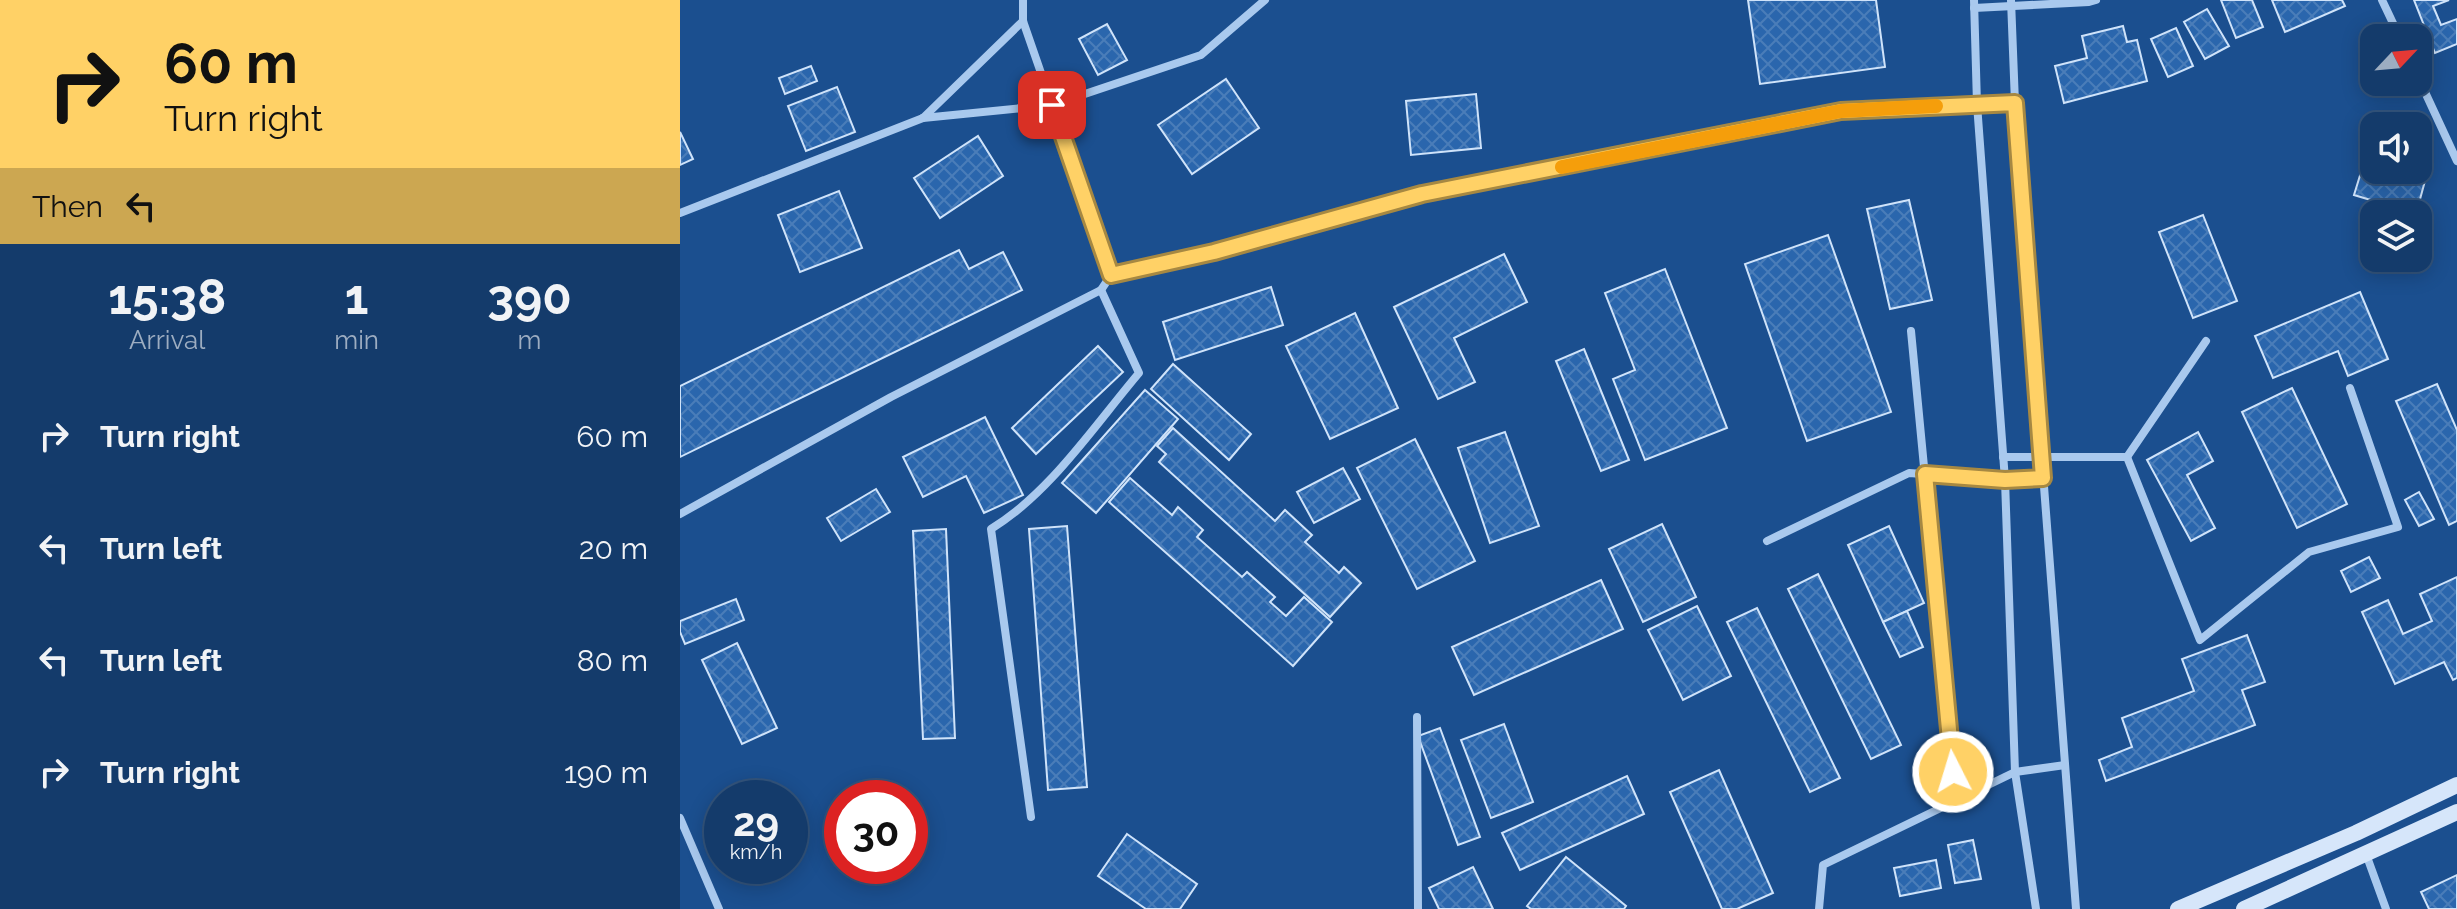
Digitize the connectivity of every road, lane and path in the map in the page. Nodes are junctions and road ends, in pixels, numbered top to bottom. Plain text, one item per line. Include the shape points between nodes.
1 (1023, 0) edge
2 (1265, 0) edge
3 (2096, 0) edge
4 (2382, 0) edge
5 (2011, 3) edge
6 (1974, 4) edge
7 (1023, 21) junction
8 (2393, 24) edge
9 (2427, 96) edge
10 (2015, 103) junction
11 (1977, 104) junction
12 (1052, 105) junction
13 (923, 118) junction
14 (2457, 161) edge
15 (680, 213) edge
16 (1111, 275) junction
17 (1101, 290) junction
18 (1911, 331) dead end
19 (2206, 341) dead end
20 (2350, 388) dead end
21 (2003, 457) junction
22 (2042, 457) junction
23 (2127, 457) junction
24 (1925, 474) junction
25 (2043, 478) junction
26 (2005, 480) junction
27 (680, 514) edge
28 (1767, 541) dead end
29 (1417, 717) dead end
30 (2065, 765) junction
31 (2015, 772) junction
32 (2457, 785) edge
33 (1956, 801) junction
34 (2457, 812) edge
35 (1031, 817) dead end
36 (680, 818) edge
37 (2366, 854) junction
38 (719, 909) edge
39 (1418, 909) edge
40 (1819, 909) edge
41 (2036, 909) edge
42 (2076, 909) edge
43 (2178, 909) edge
44 (2244, 909) edge
45 (2386, 909) edge

1 - 7 street
2 - 12 street via 1201,55
3 - 5 street
4 - 8 street
5 - 6 street
5 - 10 street
6 - 11 street
7 - 12 street
7 - 13 street
9 - 14 street
10 - 11 street
10 - 22 street
11 - 16 street via 1841,111 1422,194
11 - 21 street
12 - 13 street
12 - 16 street
13 - 15 street
16 - 17 street
17 - 27 street via 891,397
17 - 35 street via 1139,373 1040,490 991,529
18 - 24 street
19 - 23 street
20 - 23 street via 2398,527 2309,552 2200,640
21 - 22 street
21 - 26 street
22 - 23 street
22 - 25 street
24 - 26 street
24 - 28 street via 1909,473
24 - 33 street
25 - 26 street
25 - 30 street
26 - 31 street
29 - 39 street
30 - 31 street
30 - 42 street
31 - 33 street
31 - 41 street
32 - 43 main road
33 - 40 street via 1823,865
34 - 37 main road
36 - 38 street
37 - 44 main road
37 - 45 street

